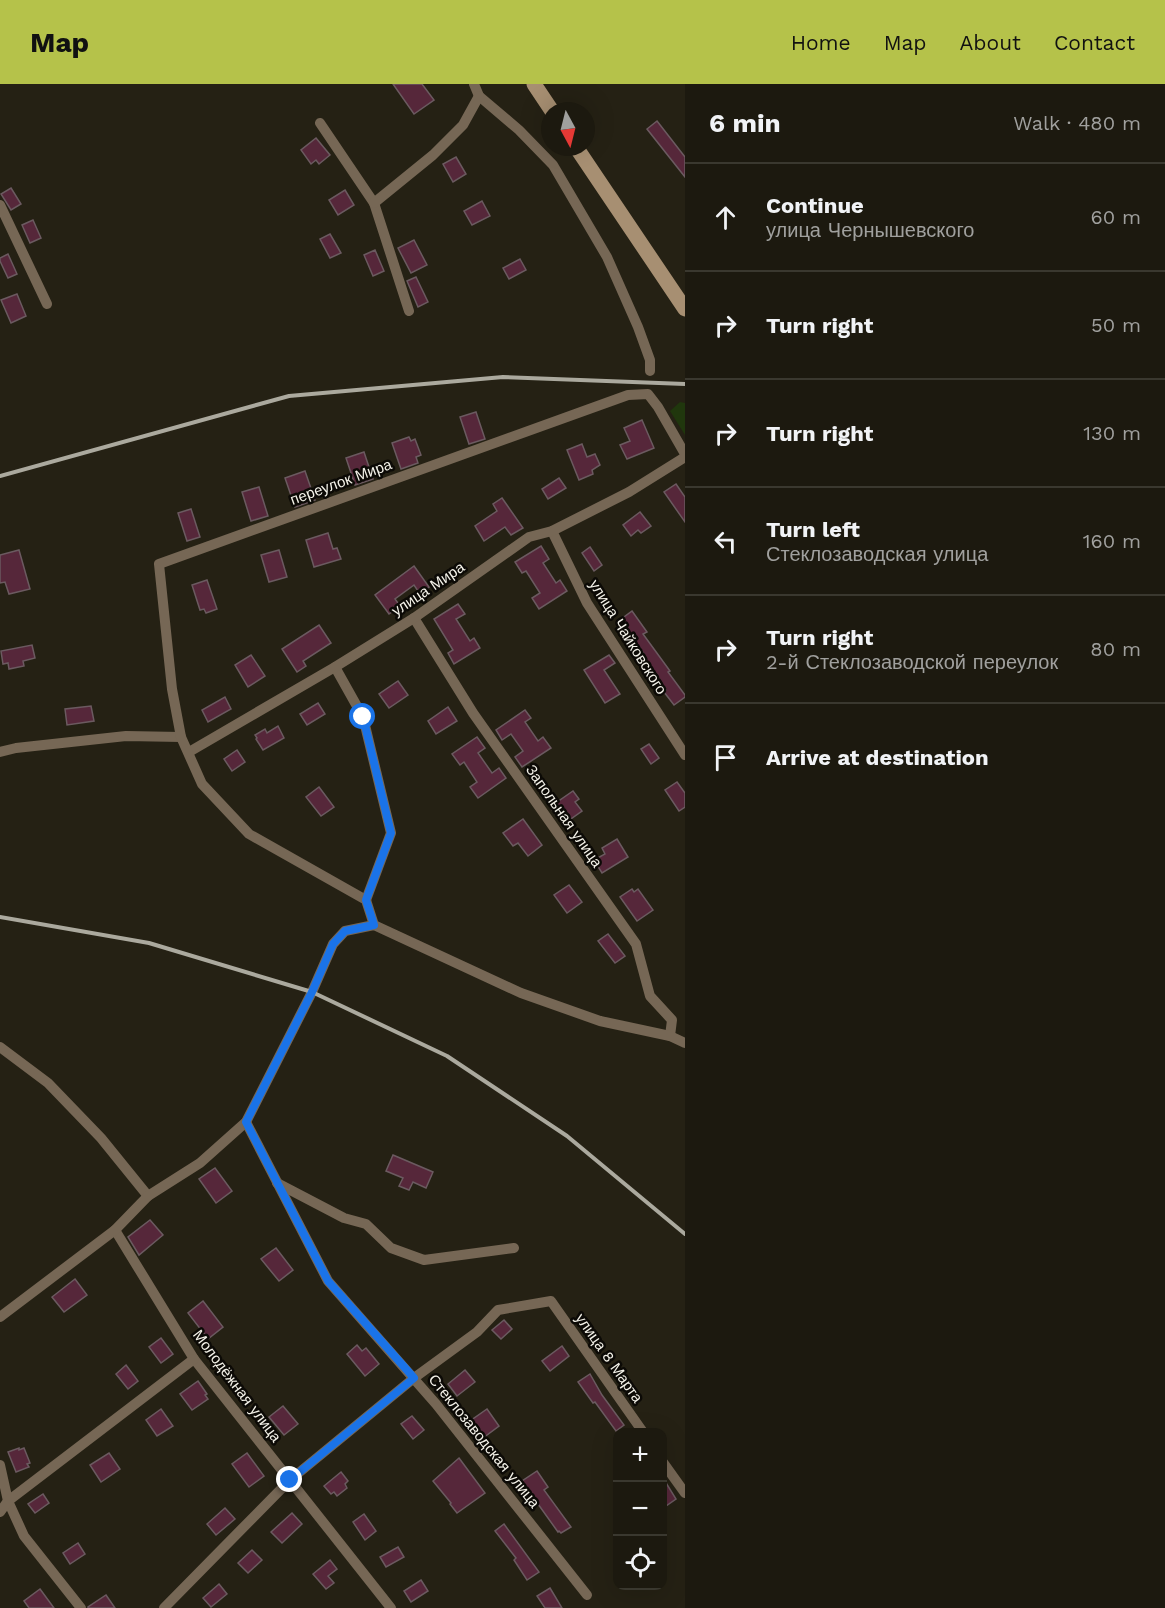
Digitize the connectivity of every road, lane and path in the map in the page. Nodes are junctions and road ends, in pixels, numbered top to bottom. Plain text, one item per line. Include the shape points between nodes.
1 (474, 84) edge
2 (534, 84) edge
3 (479, 96) junction
4 (546, 102) edge
5 (321, 123) dead end
6 (582, 156) edge
7 (374, 204) junction
8 (0, 205) edge
9 (47, 304) dead end
10 (685, 309) edge
11 (409, 311) dead end
12 (650, 371) dead end
13 (685, 455) edge
14 (552, 531) junction
15 (414, 618) junction
16 (335, 667) junction
17 (181, 736) junction
18 (0, 752) edge
19 (189, 752) junction
20 (685, 755) edge
21 (366, 900) junction
22 (374, 925) junction
23 (670, 1036) junction
24 (685, 1042) edge
25 (0, 1047) edge
26 (246, 1122) junction
27 (276, 1182) junction
28 (148, 1196) junction
29 (115, 1230) junction
30 (514, 1248) dead end
31 (0, 1317) edge
32 (194, 1359) junction
33 (414, 1378) junction
34 (640, 1428) edge
35 (0, 1465) edge
36 (667, 1467) edge
37 (290, 1480) junction
38 (685, 1493) edge
39 (9, 1502) junction
40 (0, 1512) edge
41 (587, 1595) dead end
42 (81, 1608) edge
43 (164, 1608) edge
44 (391, 1608) edge

1 - 3 street
2 - 4 main road
3 - 7 street via 463,125
3 - 12 street via 553,165 607,257 638,327
5 - 7 street
6 - 10 main road
7 - 11 street
8 - 9 street
13 - 14 street, улица Мира via 629,492
13 - 17 street, переулок Мира via 648,394 628,395 159,564
14 - 15 street, улица Мира via 529,537
14 - 20 street, улица Чайковского via 587,603
15 - 16 street, улица Мира
15 - 23 street, Запольная улица via 473,712 636,944 650,996 672,1020
16 - 19 street, улица Мира
16 - 21 street via 363,717 391,833
17 - 18 street via 126,736
17 - 19 street, переулок Мира
19 - 21 street, переулок Мира via 202,784 249,834
21 - 22 street
22 - 23 street via 521,993 600,1022
22 - 26 street via 345,931 333,944
23 - 24 street
25 - 28 street via 48,1083 101,1138
26 - 27 street, Стеклозаводская улица
26 - 28 street via 200,1163
27 - 30 street via 344,1218 366,1224 391,1248 424,1260
27 - 33 street, Стеклозаводская улица via 328,1281
28 - 29 street
29 - 31 street
29 - 32 street, Молодёжная улица
32 - 37 street, Молодёжная улица
32 - 39 street
33 - 34 street, улица 8 Марта via 477,1332 498,1310 551,1301
33 - 37 street
33 - 41 street, Стеклозаводская улица
35 - 39 street
36 - 38 street
37 - 43 street
37 - 44 street, Молодёжная улица
39 - 40 street
39 - 42 street via 24,1536

